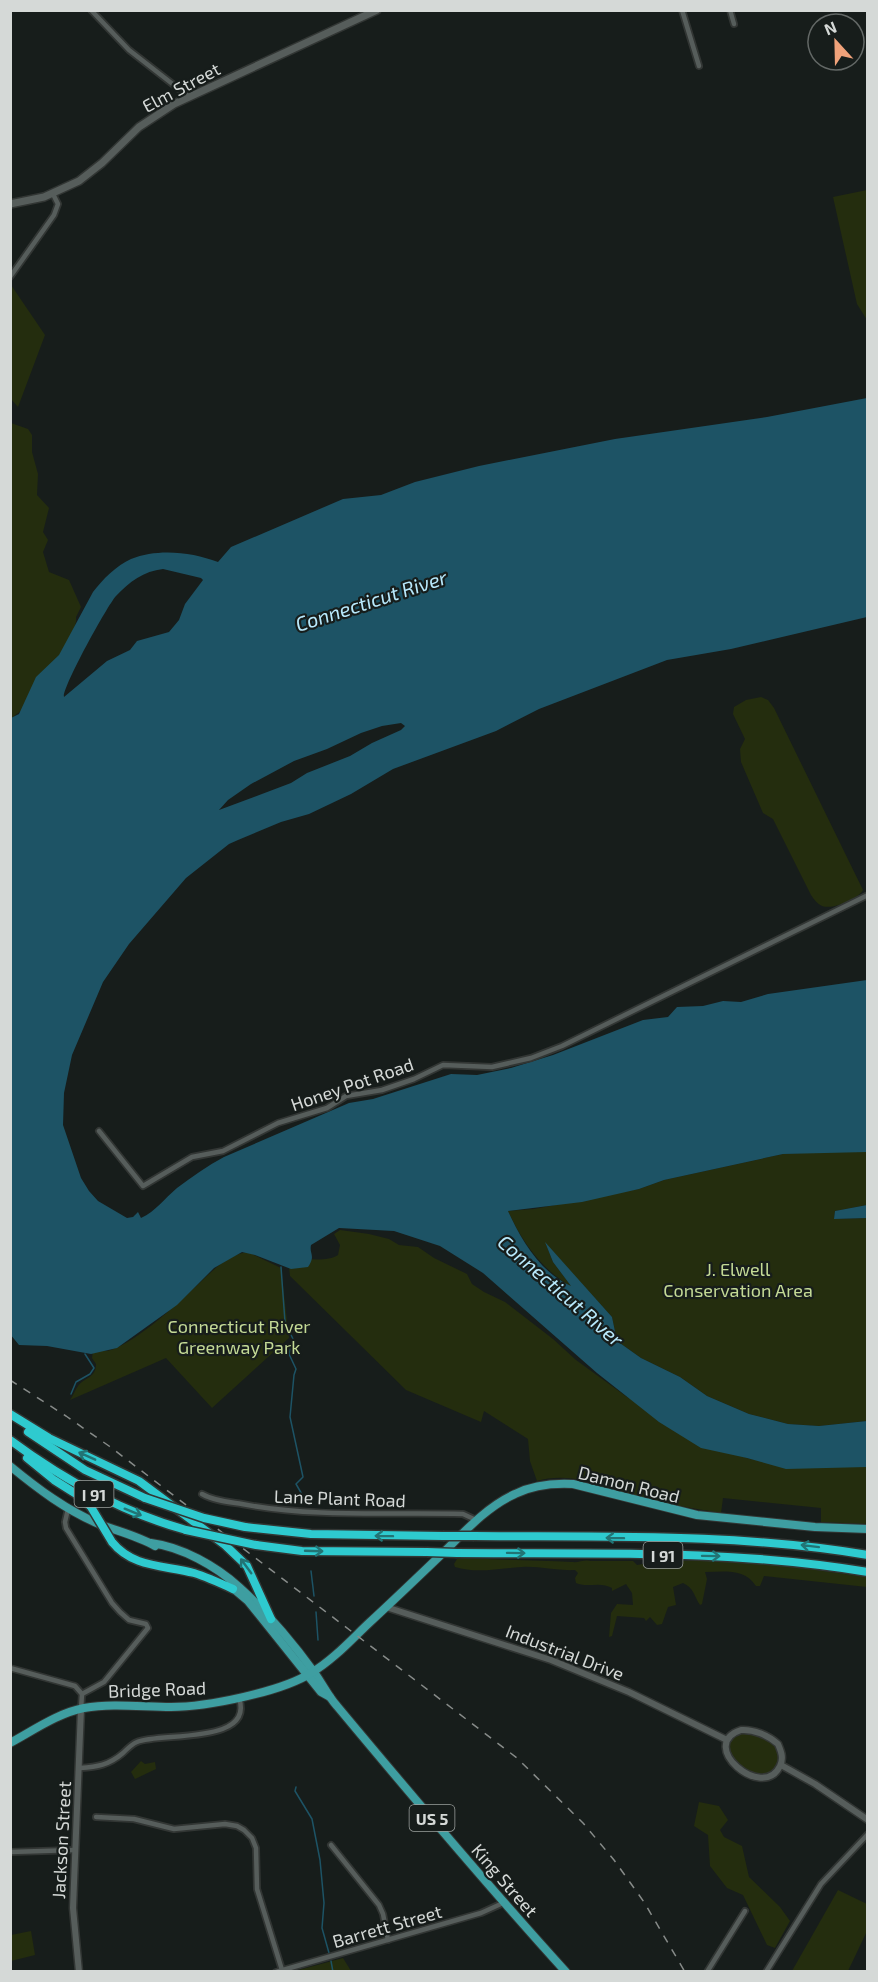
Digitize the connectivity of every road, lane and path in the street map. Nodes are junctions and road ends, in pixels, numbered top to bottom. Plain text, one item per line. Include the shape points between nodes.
1 (91, 10) edge
2 (377, 10) edge
3 (682, 10) edge
4 (730, 10) edge
5 (734, 24) dead end
6 (699, 66) dead end
7 (188, 96) junction
8 (53, 194) junction
9 (10, 204) edge
10 (10, 277) edge
11 (867, 895) edge
12 (99, 1131) dead end
13 (10, 1416) edge
14 (10, 1442) edge
15 (10, 1466) edge
16 (202, 1494) dead end
17 (68, 1509) junction
18 (476, 1520) junction
19 (867, 1529) edge
20 (151, 1543) junction
21 (867, 1555) edge
22 (867, 1572) edge
23 (233, 1588) junction
24 (386, 1606) junction
25 (271, 1619) junction
26 (10, 1668) edge
27 (311, 1673) junction
28 (82, 1695) junction
29 (239, 1697) junction
30 (81, 1709) junction
31 (727, 1740) junction
32 (10, 1743) edge
33 (781, 1765) junction
34 (80, 1768) junction
35 (96, 1817) dead end
36 (867, 1820) edge
37 (867, 1834) edge
38 (331, 1845) dead end
39 (75, 1850) junction
40 (10, 1852) edge
41 (503, 1903) junction
42 (745, 1911) dead end
43 (388, 1940) junction
44 (79, 1971) edge
45 (279, 1971) edge
46 (566, 1971) edge
47 (707, 1971) edge
48 (766, 1971) edge

1 - 7 street via 121,43
2 - 7 main road, Elm Street
3 - 6 street
4 - 5 street
7 - 8 main road, Elm Street via 144,123 85,177
8 - 9 main road, Elm Street
8 - 10 street via 57,204 54,215
11 - 12 street, Honey Pot Road via 562,1046 492,1067 445,1064 382,1090 346,1096 327,1108 278,1123 223,1151 192,1157 143,1186
21 -> 13 highway, I 91, bridge via 722,1539 311,1534 245,1527 204,1518 111,1483 73,1462
25 -> 13 highway via 252,1574 225,1545 139,1481
14 -> 22 highway, I 91, bridge via 96,1495 143,1516 256,1545 302,1551 722,1556
14 - 23 highway, bridge via 92,1507 112,1542 124,1554 139,1562 192,1573
15 - 17 main road, US 5
16 - 18 street, Lane Plant Road via 281,1510 461,1514
17 - 20 main road, US 5
17 - 28 street via 68,1532 116,1608 126,1618 148,1628 104,1682
18 - 19 main road, Damon Road via 516,1493 567,1484 692,1514
18 - 24 main road, Damon Road
20 - 23 main road, US 5 via 203,1567
20 - 25 main road, US 5 via 180,1551 216,1569
23 - 27 main road, US 5
24 - 27 main road, Damon Road
24 - 31 street, Industrial Drive via 551,1660 629,1692
25 - 27 main road, US 5
26 - 28 street via 68,1683
27 - 29 main road, Bridge Road
27 - 41 main road, King Street / US 5 via 321,1692 330,1697
28 - 30 street
29 - 30 main road, Bridge Road via 174,1707
29 - 34 street via 240,1712 228,1726 206,1734 140,1741 109,1763
30 - 32 main road, Bridge Road
30 - 34 street, Jackson Street
31 - 33 street via 744,1730 770,1738 780,1748
31 - 33 street via 729,1758 752,1776 767,1777
33 - 36 street
34 - 39 street, Jackson Street
35 - 45 street via 140,1820 174,1829 225,1824 244,1830 256,1848 257,1889
37 - 48 street via 821,1884
38 - 43 street via 379,1905
39 - 40 street
39 - 44 street, Jackson Street via 73,1908
41 - 43 street, Barrett Street via 482,1913
41 - 46 main road, King Street / US 5
42 - 47 street
43 - 45 street, Barrett Street

